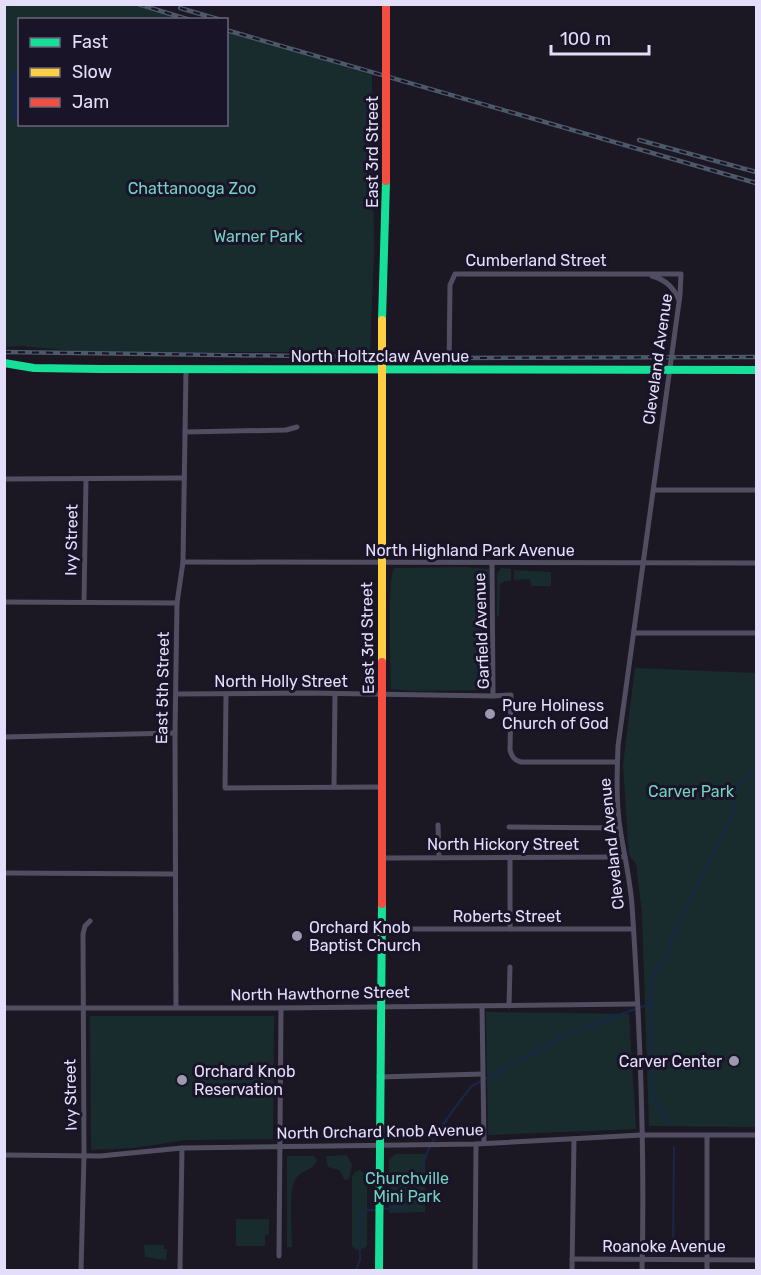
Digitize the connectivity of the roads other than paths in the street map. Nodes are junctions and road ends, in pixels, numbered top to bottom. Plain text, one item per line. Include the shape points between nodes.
1 (386, 4) edge
2 (641, 274) junction
3 (681, 274) joint
4 (679, 302) junction
5 (4, 363) edge
6 (186, 369) junction
7 (449, 369) junction
8 (381, 370) junction
9 (669, 370) junction
10 (756, 370) edge
11 (297, 427) dead end
12 (185, 432) junction
13 (184, 478) junction
14 (4, 479) edge
15 (86, 479) junction
16 (654, 490) junction
17 (756, 490) edge
18 (183, 562) junction
19 (492, 563) junction
20 (642, 563) junction
21 (756, 563) edge
22 (380, 564) junction
23 (4, 602) edge
24 (84, 602) junction
25 (177, 603) junction
26 (634, 633) junction
27 (756, 633) edge
28 (176, 694) junction
29 (226, 694) junction
30 (335, 694) junction
31 (381, 695) junction
32 (493, 696) junction
33 (175, 733) junction
34 (4, 737) edge
35 (617, 762) junction
36 (334, 787) junction
37 (382, 787) junction
38 (438, 825) dead end
39 (509, 827) dead end
40 (620, 828) junction
41 (510, 857) junction
42 (625, 857) junction
43 (382, 858) junction
44 (439, 858) junction
45 (4, 873) edge
46 (175, 874) junction
47 (90, 921) dead end
48 (381, 929) junction
49 (510, 929) junction
50 (633, 929) junction
51 (510, 967) dead end
52 (636, 1004) junction
53 (382, 1006) junction
54 (482, 1006) junction
55 (509, 1006) junction
56 (4, 1008) edge
57 (83, 1008) junction
58 (176, 1008) junction
59 (281, 1008) junction
60 (482, 1074) junction
61 (379, 1077) junction
62 (642, 1135) junction
63 (707, 1135) junction
64 (756, 1135) edge
65 (574, 1139) junction
66 (484, 1143) junction
67 (476, 1144) junction
68 (379, 1145) junction
69 (280, 1146) junction
70 (182, 1148) junction
71 (4, 1155) edge
72 (84, 1156) junction
73 (279, 1256) dead end
74 (572, 1259) junction
75 (642, 1259) junction
76 (707, 1260) junction
77 (756, 1260) edge
78 (81, 1270) edge
79 (180, 1270) edge
80 (379, 1270) edge
81 (475, 1270) edge
82 (572, 1270) edge
83 (642, 1270) edge
84 (707, 1270) edge

1 - 8 main road, East 3rd Street, bridge
2 - 3 street, Cumberland Street
2 - 4 street, Cumberland Street via 667,282
2 - 7 street, Cumberland Street via 455,274 450,285
3 - 4 street, Cleveland Avenue
4 - 9 street, Cleveland Avenue
5 - 6 main road, North Holtzclaw Avenue via 34,368
6 - 8 main road, North Holtzclaw Avenue
6 - 12 street, East 5th Street
7 - 8 main road, North Holtzclaw Avenue
7 - 9 main road, North Holtzclaw Avenue
8 - 22 main road, East 3rd Street
9 - 10 main road, North Holtzclaw Avenue
9 - 16 street, Cleveland Avenue
11 - 12 street
12 - 13 street, East 5th Street
13 - 15 street
13 - 18 street, East 5th Street
14 - 15 street
15 - 24 street, Ivy Street
16 - 17 street
16 - 20 street, Cleveland Avenue
18 - 22 street, North Highland Park Avenue
18 - 25 street, East 5th Street
19 - 20 street, North Highland Park Avenue
19 - 22 street, North Highland Park Avenue
19 - 32 street, Garfield Avenue
20 - 21 street, North Highland Park Avenue
20 - 26 street, Cleveland Avenue
22 - 31 main road, East 3rd Street
23 - 24 street
24 - 25 street
25 - 28 street, East 5th Street
26 - 27 street
26 - 35 street, Cleveland Avenue
28 - 29 street, North Holly Street
28 - 33 street, East 5th Street
29 - 30 street, North Holly Street
29 - 36 street via 225,788
30 - 31 street, North Holly Street
30 - 36 street
31 - 32 street, North Holly Street
31 - 37 main road, East 3rd Street
32 - 35 street, Garfield Avenue via 511,695 510,750 516,760
33 - 34 street
33 - 46 street, East 5th Street
35 - 40 street, Cleveland Avenue
36 - 37 street
37 - 43 main road, East 3rd Street
38 - 44 street
39 - 40 street
40 - 42 street, Cleveland Avenue
41 - 42 street, North Hickory Street
41 - 44 street, North Hickory Street
41 - 49 street
42 - 50 street, Cleveland Avenue
43 - 44 street, North Hickory Street
43 - 48 main road, East 3rd Street
45 - 46 street
46 - 58 street, East 5th Street
47 - 57 street, Ivy Street via 83,934
48 - 49 street, Roberts Street
48 - 53 main road, East 3rd Street
49 - 50 street, Roberts Street
50 - 52 street, Cleveland Avenue
51 - 55 street
52 - 55 street, North Hawthorne Street
52 - 62 street, Cleveland Avenue
53 - 54 street, North Hawthorne Street
53 - 59 street, North Hawthorne Street
53 - 61 main road, East 3rd Street
54 - 55 street, North Hawthorne Street
54 - 60 street
56 - 57 street, North Hawthorne Street
57 - 58 street, North Hawthorne Street
57 - 72 street, Ivy Street
58 - 59 street, North Hawthorne Street
59 - 69 street
60 - 61 street
60 - 66 street
61 - 68 main road, East 3rd Street
62 - 63 street, North Orchard Knob Avenue
62 - 65 street, North Orchard Knob Avenue
62 - 75 street, Cleveland Avenue
63 - 64 street, North Orchard Knob Avenue
63 - 76 street
65 - 66 street, North Orchard Knob Avenue
65 - 74 street
66 - 67 street, North Orchard Knob Avenue
67 - 68 street, North Orchard Knob Avenue
67 - 81 street
68 - 69 street, North Orchard Knob Avenue
68 - 80 main road, East 3rd Street
69 - 70 street, North Orchard Knob Avenue
69 - 73 street
70 - 72 street, North Orchard Knob Avenue
70 - 79 street
71 - 72 street, North Orchard Knob Avenue
72 - 78 street, Ivy Street
74 - 75 street, Roanoke Avenue
74 - 82 street
75 - 76 street, Roanoke Avenue
75 - 83 street, Cleveland Avenue
76 - 77 street, Roanoke Avenue
76 - 84 street

